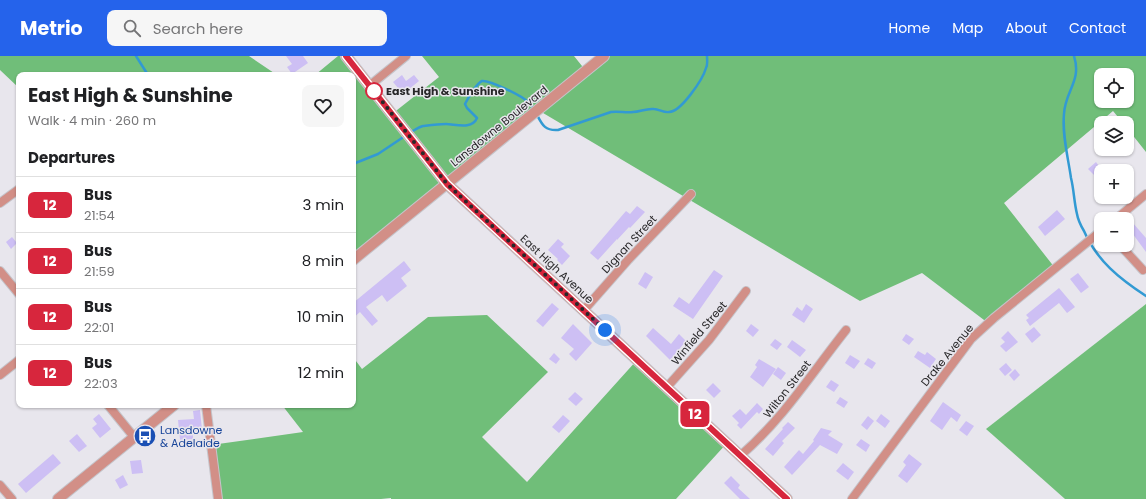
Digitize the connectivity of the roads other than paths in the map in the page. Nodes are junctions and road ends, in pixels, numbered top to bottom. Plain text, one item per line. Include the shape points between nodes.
1 (346, 56) edge
2 (406, 56) edge
3 (604, 56) edge
4 (369, 86) junction
5 (447, 184) junction
6 (16, 192) edge
7 (691, 194) dead end
8 (1146, 194) edge
9 (0, 203) edge
10 (1124, 212) edge
11 (1094, 237) edge
12 (1126, 252) edge
13 (356, 258) edge
14 (1143, 270) dead end
15 (0, 271) edge
16 (16, 290) edge
17 (746, 291) dead end
18 (584, 310) junction
19 (846, 330) dead end
20 (16, 362) edge
21 (0, 375) edge
22 (667, 387) junction
23 (110, 408) edge
24 (170, 408) edge
25 (206, 408) edge
26 (134, 437) junction
27 (740, 456) junction
28 (0, 485) edge
29 (12, 499) edge
30 (58, 499) edge
31 (218, 499) edge
32 (787, 499) edge
33 (852, 499) edge

1 - 4 street, East High Avenue
2 - 4 street
3 - 5 street, Lansdowne Boulevard
4 - 5 street, East High Avenue
5 - 13 street, Lansdowne Boulevard
5 - 18 street, East High Avenue
6 - 9 street
7 - 18 street, Dignan Street
8 - 10 street
11 - 33 street, Drake Avenue via 971,339
12 - 14 street
15 - 16 street
17 - 22 street, Winfield Street via 706,344
18 - 22 street, East High Avenue
19 - 27 street, Wilton Street via 791,404 762,437
20 - 21 street
22 - 27 street, East High Avenue
23 - 26 street
24 - 26 street
25 - 31 street
26 - 30 street
27 - 32 street, East High Avenue
28 - 29 street

